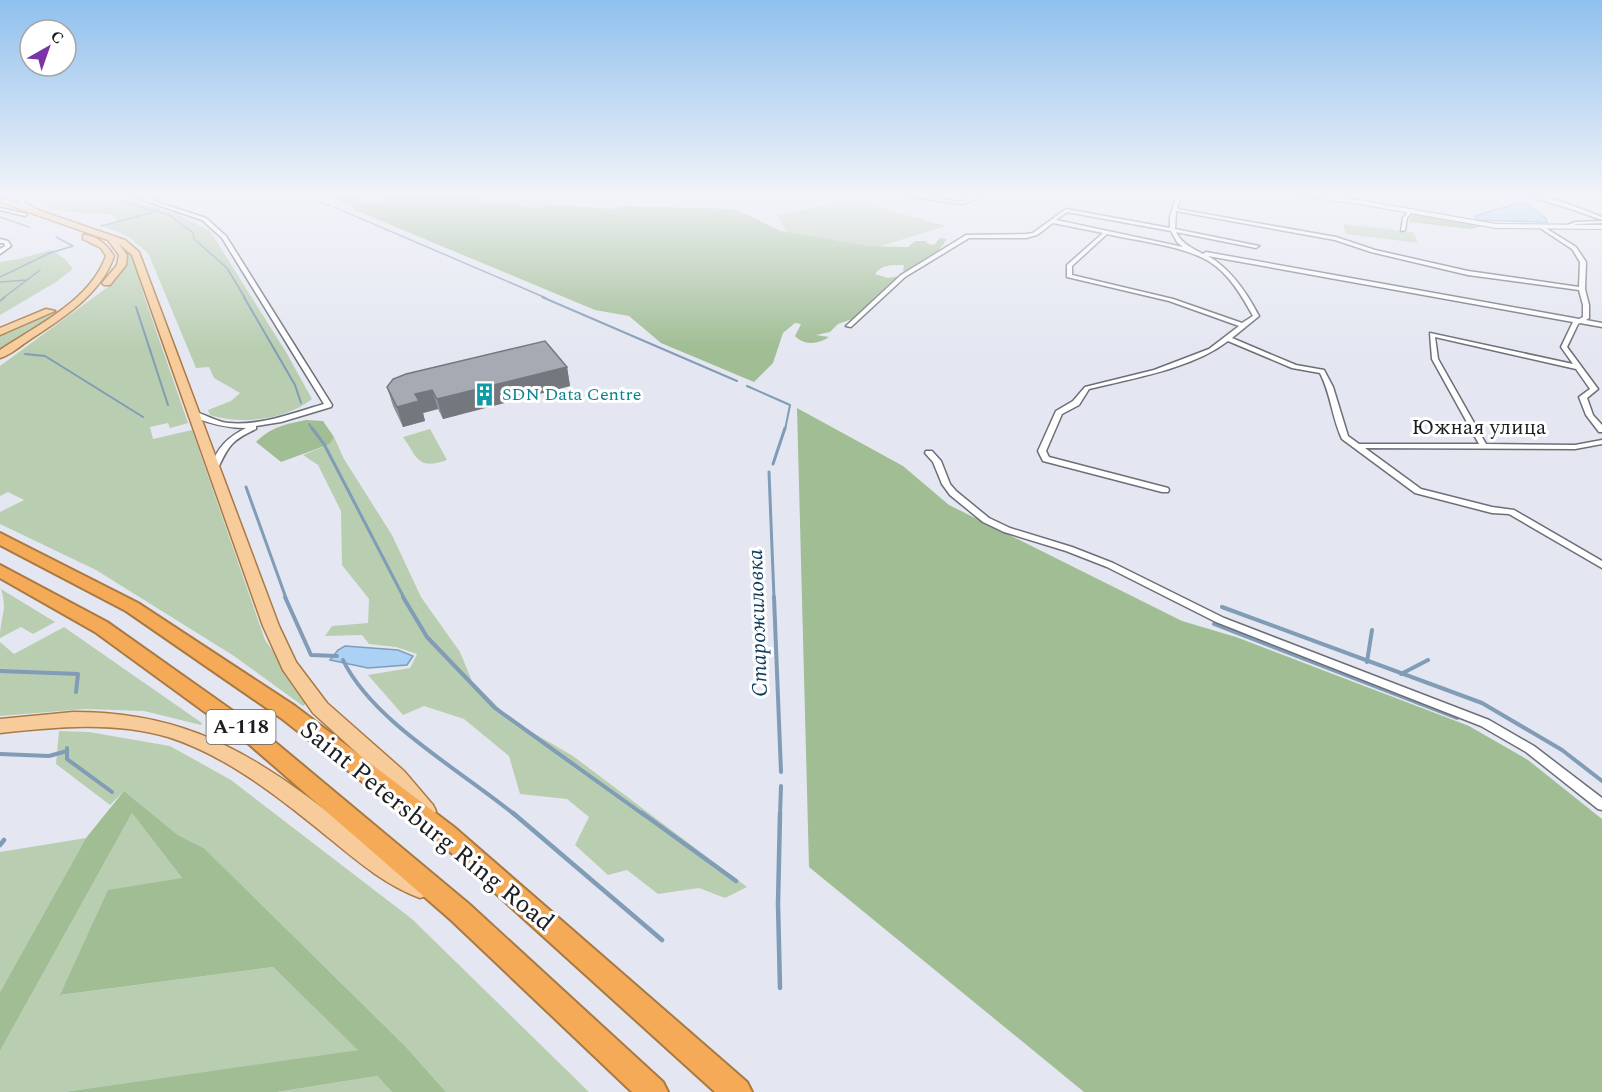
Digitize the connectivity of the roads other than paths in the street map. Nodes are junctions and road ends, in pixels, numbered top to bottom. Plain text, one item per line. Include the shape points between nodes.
1 (104, 246) edge
2 (118, 246) edge
3 (126, 246) edge
4 (230, 246) edge
5 (952, 246) edge
6 (1091, 246) edge
7 (1168, 246) edge
8 (1186, 246) edge
9 (1357, 246) edge
10 (1572, 246) edge
11 (1202, 253) junction
12 (90, 289) junction
13 (1582, 289) junction
14 (1582, 321) junction
15 (1602, 325) edge
16 (849, 326) dead end
17 (1244, 326) junction
18 (0, 332) edge
19 (1227, 339) junction
20 (0, 355) edge
21 (0, 360) edge
22 (1580, 368) junction
23 (195, 414) junction
24 (260, 424) junction
25 (1602, 430) edge
26 (1602, 442) edge
27 (1483, 445) junction
28 (1356, 446) junction
29 (929, 453) dead end
30 (215, 466) junction
31 (1165, 490) dead end
32 (0, 538) edge
33 (1602, 565) edge
34 (0, 571) edge
35 (0, 726) edge
36 (1602, 805) edge
37 (446, 834) junction
38 (460, 912) junction
39 (653, 1092) edge
40 (737, 1092) edge

1 - 12 main road via 110,256 108,267
2 - 21 main road via 123,255 112,278
3 - 23 main road via 136,254
4 - 24 street via 328,405
5 - 16 street via 903,276
6 - 17 street via 1069,266 1069,276 1171,300
7 - 11 street
8 - 11 street
9 - 13 street via 1468,273
10 - 13 street via 1583,261
11 - 14 street
11 - 17 street via 1230,275 1249,302 1256,316
12 - 18 main road
12 - 20 main road
13 - 14 street via 1587,305
14 - 15 street
14 - 22 street via 1575,323 1564,347
17 - 19 street
19 - 28 street via 1294,367 1322,370 1335,399 1339,424 1345,437
19 - 31 street via 1211,350 1156,371 1087,388 1076,402 1059,413 1046,438 1042,452 1046,459
22 - 25 street via 1594,389 1583,397
22 - 27 street via 1432,334 1435,359
23 - 24 street via 220,425
23 - 30 main road
24 - 30 street via 228,441
26 - 27 street, Южная улица via 1575,447
27 - 28 street, Южная улица
28 - 33 street via 1418,492 1511,512
29 - 36 street via 953,493 986,520 1110,565 1220,620 1485,723 1530,749
30 - 37 main road via 271,626 289,665 320,708 397,777
32 - 37 highway, Saint Petersburg Ring Road / А-118 via 132,607 288,712
34 - 38 highway, Saint Petersburg Ring Road / А-118 via 101,627 257,739
35 - 38 main road via 65,720 111,722 151,726 192,738 245,765 373,861
37 - 40 highway, Saint Petersburg Ring Road / А-118
38 - 39 highway, Saint Petersburg Ring Road / А-118

